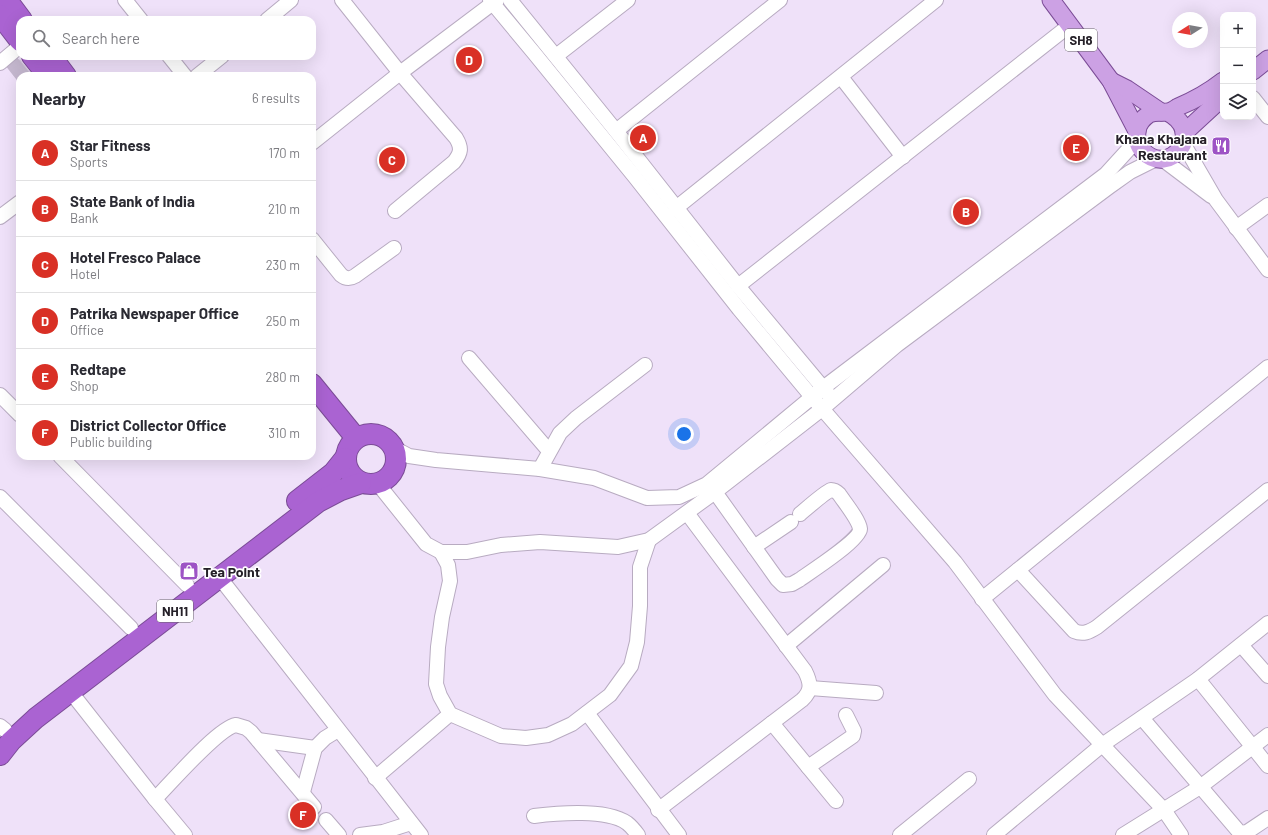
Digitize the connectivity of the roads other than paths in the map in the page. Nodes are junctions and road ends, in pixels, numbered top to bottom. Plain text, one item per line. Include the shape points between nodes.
1 (7, 0) edge
2 (125, 0) edge
3 (292, 0) edge
4 (342, 0) edge
5 (510, 0) edge
6 (628, 0) edge
7 (780, 0) edge
8 (936, 0) edge
9 (1051, 0) edge
10 (493, 1) edge
11 (0, 15) edge
12 (19, 16) edge
13 (138, 16) edge
14 (271, 16) edge
15 (1070, 25) junction
16 (16, 36) edge
17 (1268, 45) edge
18 (16, 49) edge
19 (1256, 55) edge
20 (556, 56) junction
21 (1268, 59) edge
22 (35, 60) edge
23 (54, 60) edge
24 (172, 60) edge
25 (217, 60) edge
26 (0, 63) edge
27 (1256, 69) edge
28 (45, 72) edge
29 (63, 72) edge
30 (182, 72) edge
31 (202, 72) edge
32 (400, 73) junction
33 (841, 77) junction
34 (1111, 81) junction
35 (1220, 83) edge
36 (1220, 100) edge
37 (1256, 102) edge
38 (1164, 112) junction
39 (1268, 117) edge
40 (616, 131) junction
41 (1137, 135) junction
42 (1184, 138) junction
43 (316, 140) edge
44 (904, 157) junction
45 (1159, 159) junction
46 (1216, 200) junction
47 (1268, 204) edge
48 (16, 205) edge
49 (676, 208) junction
50 (395, 210) dead end
51 (0, 217) edge
52 (1236, 228) junction
53 (316, 244) edge
54 (394, 248) dead end
55 (1268, 270) edge
56 (738, 286) junction
57 (469, 358) dead end
58 (645, 365) dead end
59 (1268, 367) edge
60 (316, 391) edge
61 (817, 393) junction
62 (0, 395) edge
63 (833, 400) junction
64 (316, 408) edge
65 (822, 409) junction
66 (16, 411) edge
67 (350, 448) junction
68 (394, 448) junction
69 (549, 451) junction
70 (64, 460) edge
71 (540, 469) junction
72 (369, 483) junction
73 (1268, 490) edge
74 (715, 492) junction
75 (0, 497) edge
76 (687, 513) junction
77 (649, 540) junction
78 (754, 547) junction
79 (441, 552) junction
80 (883, 565) dead end
81 (1018, 570) junction
82 (220, 578) junction
83 (187, 585) junction
84 (982, 599) junction
85 (1268, 623) edge
86 (131, 628) junction
87 (1241, 645) junction
88 (786, 646) junction
89 (1268, 676) edge
90 (1198, 679) junction
91 (810, 688) junction
92 (70, 691) junction
93 (876, 693) dead end
94 (587, 713) junction
95 (450, 714) junction
96 (846, 715) dead end
97 (1142, 718) junction
98 (772, 723) junction
99 (2, 730) edge
100 (338, 730) junction
101 (1268, 736) edge
102 (258, 740) junction
103 (1102, 745) junction
104 (1254, 747) junction
105 (315, 748) junction
106 (0, 755) edge
107 (1268, 766) edge
108 (808, 767) junction
109 (376, 778) junction
110 (969, 779) dead end
111 (1200, 787) junction
112 (303, 792) junction
113 (155, 799) junction
114 (836, 801) dead end
115 (314, 807) dead end
116 (658, 810) junction
117 (1164, 810) junction
118 (534, 816) dead end
119 (1268, 818) edge
120 (326, 820) dead end
121 (411, 823) junction
122 (383, 834) edge
123 (185, 835) edge
124 (339, 835) edge
125 (360, 835) edge
126 (421, 835) edge
127 (638, 835) edge
128 (679, 835) edge
129 (900, 835) edge
130 (994, 835) edge
131 (1123, 835) edge
132 (1181, 835) edge

1 - 12 highway
2 - 13 street
3 - 14 street
4 - 32 street
5 - 20 street
6 - 20 street
7 - 40 street
8 - 33 street
9 - 15 main road, SH8
10 - 32 street
10 - 61 street via 739,309
11 - 16 highway
15 - 34 main road, SH8
15 - 44 street
17 - 19 main road
18 - 26 street
20 - 40 street
21 - 27 main road
22 - 28 highway
23 - 29 highway
24 - 30 street
25 - 31 street
32 - 43 street
32 - 50 street via 456,138 461,150 454,162
33 - 44 street
33 - 49 street
34 - 38 main road, SH8
34 - 41 main road, SH8
35 - 38 main road via 1205,95
36 - 42 main road
37 - 39 street
38 - 41 main road via 1148,115 1139,125
38 - 42 main road, SH8 via 1176,117 1182,124
40 - 49 street
41 - 45 main road, SH8 via 1144,152
41 - 61 street via 1106,174
42 - 45 main road via 1175,154 1169,158
42 - 46 street
44 - 56 street
45 - 46 street
45 - 63 street via 1130,172 1109,187 897,346
46 - 52 street
47 - 52 street
48 - 51 street
49 - 56 street
52 - 55 street
53 - 54 street via 345,278 355,276
56 - 61 street
57 - 69 street
58 - 69 street via 567,426
59 - 81 street
60 - 67 highway
61 - 63 street
61 - 65 street
61 - 71 street via 707,484 679,497 647,498 594,478
62 - 66 street
63 - 65 street
64 - 67 highway
65 - 74 street
65 - 84 street via 955,562
67 - 68 highway via 362,435 375,434 382,436
67 - 72 highway via 346,464 350,474
67 - 83 highway, NH11 via 333,473 317,487
68 - 71 street via 409,456 436,460
68 - 72 highway, NH11 via 395,468 388,478
69 - 71 street
70 - 83 street
72 - 79 street via 426,544
72 - 82 highway, NH11 via 331,494 318,502
73 - 81 street via 1097,627 1087,632 1074,631
74 - 76 street
74 - 78 street
75 - 86 street
76 - 77 street
76 - 88 street
77 - 79 street via 618,547 540,542 501,545 467,552
77 - 94 street via 640,567 638,635 631,666 610,695
78 - 78 street via 833,490 839,494 860,529 856,537 841,550 799,580 787,585 783,585 777,579
79 - 95 street via 448,565 450,581 442,617 436,684
80 - 88 street
81 - 84 street
82 - 92 highway, NH11
82 - 100 street
83 - 86 highway, NH11
84 - 103 street via 1055,695
85 - 87 street
86 - 99 highway, NH11
87 - 89 street
87 - 90 street
88 - 91 street via 809,678
90 - 97 street
90 - 104 street
91 - 93 street
91 - 98 street via 802,700
92 - 106 highway, NH11 via 36,718
92 - 113 street
94 - 95 street via 572,724 548,735 526,738 501,736
94 - 116 street
95 - 109 street
96 - 108 street via 854,730 853,736
97 - 103 street
97 - 111 street
98 - 108 street
98 - 116 street
100 - 105 street
100 - 109 street
101 - 104 street
102 - 105 street
102 - 112 street
102 - 113 street via 246,728 232,726 197,755
103 - 117 street
103 - 130 street
104 - 107 street
104 - 111 street
105 - 112 street
108 - 114 street
109 - 121 street
110 - 129 street
111 - 117 street
111 - 119 street via 1240,833 1250,830
112 - 115 street
113 - 123 street
116 - 128 street
117 - 131 street
117 - 132 street
118 - 127 street via 603,814 628,824
120 - 124 street
121 - 122 street
121 - 126 street
122 - 125 street

